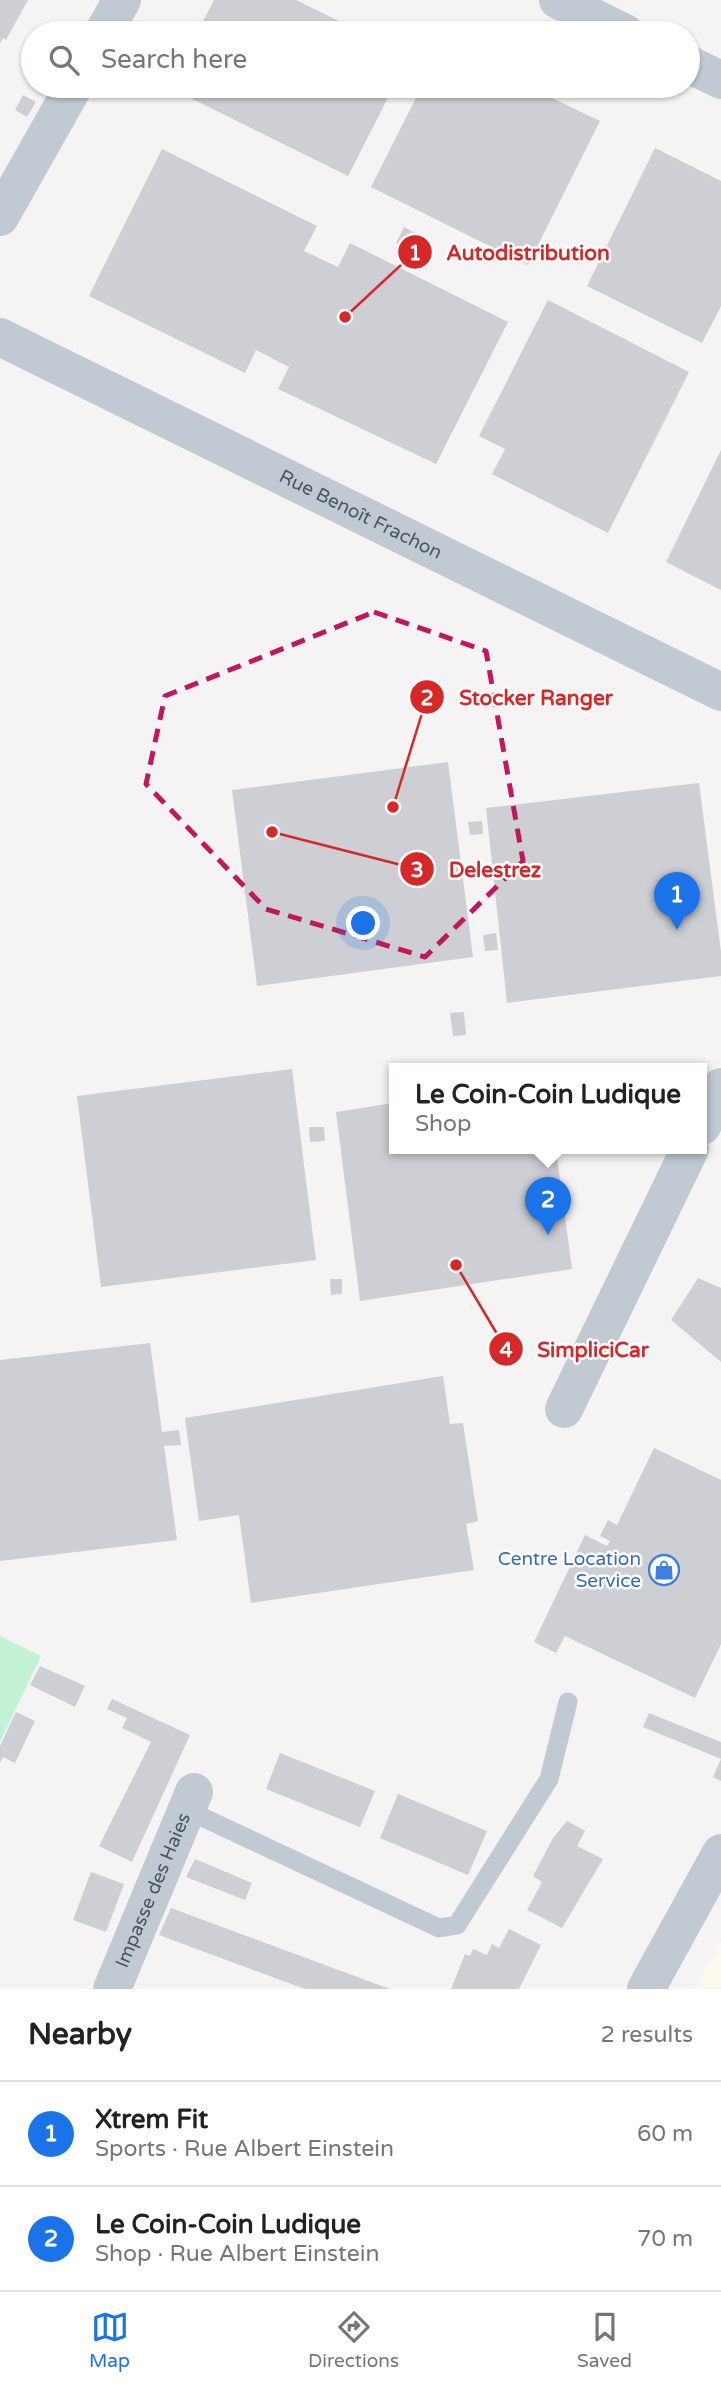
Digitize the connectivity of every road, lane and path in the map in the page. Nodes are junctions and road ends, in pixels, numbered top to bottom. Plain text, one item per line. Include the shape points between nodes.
1 (122, 0) edge
2 (558, 0) edge
3 (110, 21) edge
4 (601, 21) edge
5 (700, 70) edge
6 (721, 80) edge
7 (67, 98) edge
8 (0, 217) edge
9 (0, 337) edge
10 (721, 692) edge
11 (721, 1087) edge
12 (707, 1116) edge
13 (688, 1154) edge
14 (564, 1409) dead end
15 (568, 1702) dead end
16 (191, 1801) joint
17 (721, 1853) edge
18 (113, 1989) edge
19 (646, 1989) edge

1 - 3 street
2 - 4 street
5 - 6 street
7 - 8 street
9 - 10 street, Rue Benoît Frachon
11 - 12 street
13 - 14 street
15 - 16 lane via 549,1779 457,1925 439,1928
16 - 18 street, Impasse des Haies
17 - 19 street

